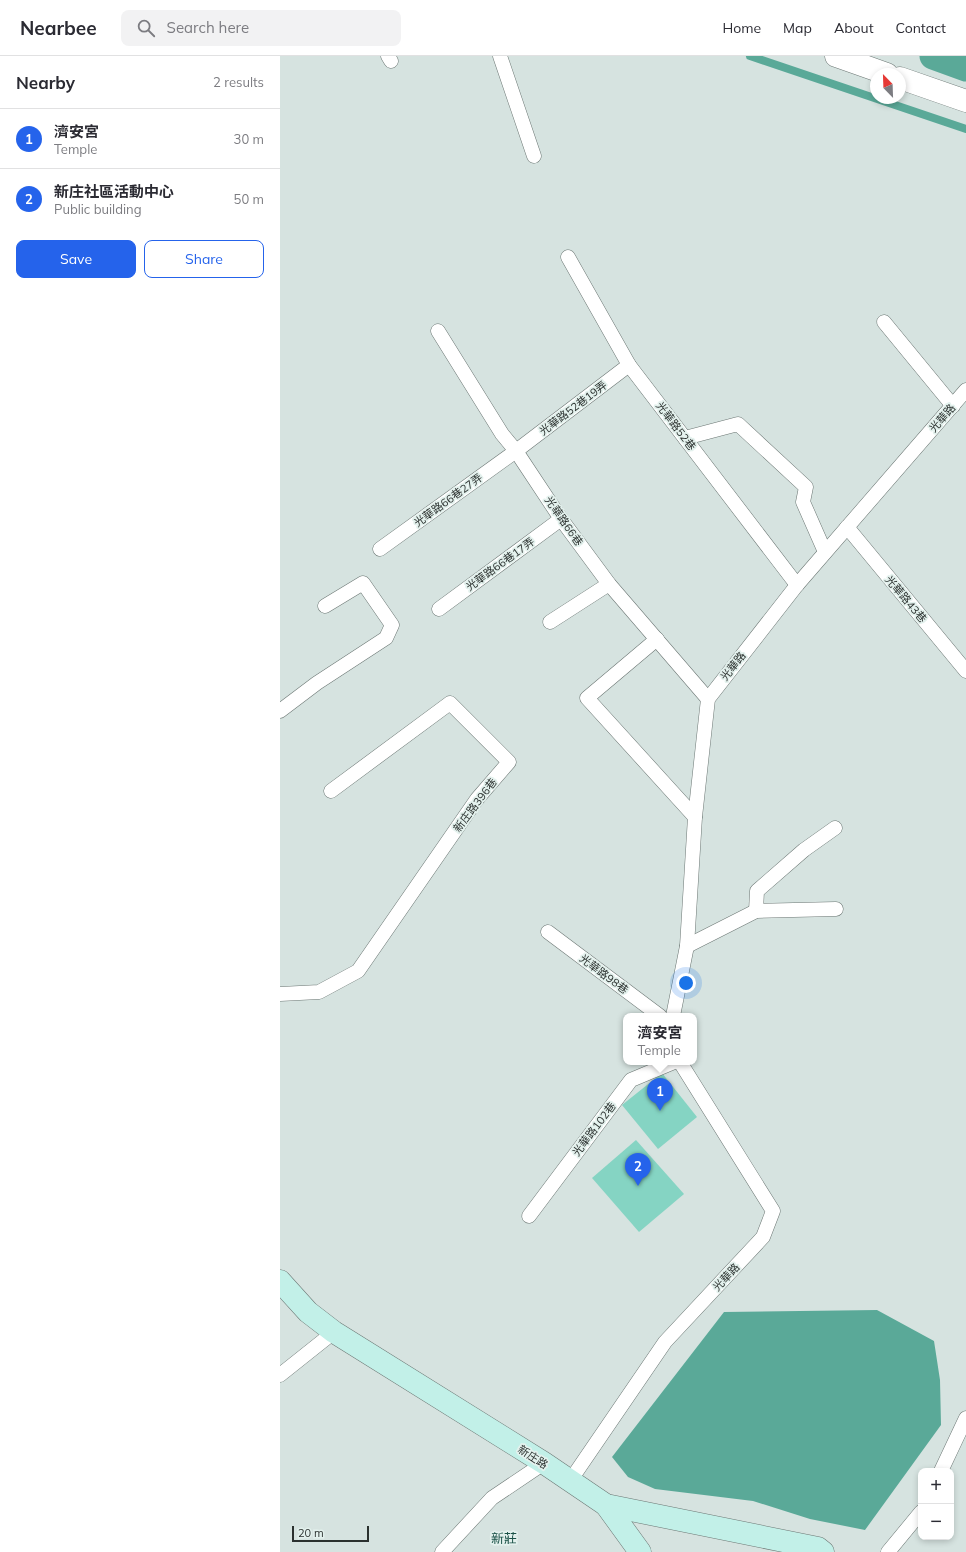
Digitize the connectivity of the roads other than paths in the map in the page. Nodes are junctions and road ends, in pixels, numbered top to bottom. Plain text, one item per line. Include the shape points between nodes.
1 (500, 56) edge
2 (836, 56) edge
3 (871, 68) edge
4 (906, 80) edge
5 (966, 101) edge
6 (534, 156) dead end
7 (568, 257) dead end
8 (884, 322) dead end
9 (438, 331) dead end
10 (629, 365) junction
11 (966, 390) edge
12 (953, 406) junction
13 (685, 438) junction
14 (516, 451) junction
15 (561, 519) junction
16 (847, 527) junction
17 (380, 549) dead end
18 (825, 552) junction
19 (609, 584) junction
20 (797, 585) junction
21 (325, 606) dead end
22 (439, 609) dead end
23 (550, 622) dead end
24 (657, 639) junction
25 (966, 671) edge
26 (708, 699) junction
27 (280, 711) edge
28 (331, 791) dead end
29 (695, 817) junction
30 (835, 828) dead end
31 (836, 909) dead end
32 (756, 911) junction
33 (548, 932) dead end
34 (687, 946) junction
35 (280, 994) edge
36 (656, 1013) edge
37 (674, 1013) edge
38 (667, 1065) edge
39 (682, 1065) edge
40 (530, 1216) dead end
41 (280, 1281) edge
42 (334, 1332) junction
43 (280, 1375) edge
44 (966, 1418) edge
45 (544, 1463) junction
46 (942, 1468) edge
47 (570, 1481) junction
48 (606, 1505) junction
49 (918, 1516) edge
50 (444, 1551) edge
51 (640, 1552) edge
52 (823, 1552) edge
53 (888, 1552) edge

1 - 6 lane
2 - 3 street
4 - 5 street
7 - 10 lane, 光華路52巷
8 - 12 lane
9 - 14 lane, 光華路66巷 via 502,434
10 - 13 lane, 光華路52巷
10 - 14 lane, 光華路52巷19弄
11 - 12 lane, 光華路
12 - 16 lane, 光華路
13 - 18 lane via 738,424 806,487 804,502
13 - 20 lane, 光華路52巷
14 - 15 lane, 光華路66巷
14 - 17 lane, 光華路66巷27弄
15 - 19 lane, 光華路66巷
15 - 22 lane, 光華路66巷17弄
16 - 18 lane, 光華路
16 - 25 lane, 光華路43巷
18 - 20 lane, 光華路
19 - 23 lane
19 - 24 lane, 光華路66巷
20 - 26 lane, 光華路
21 - 27 lane via 363,583 392,625 386,638 317,683
24 - 26 lane, 光華路66巷
24 - 29 lane via 587,698
26 - 29 lane
28 - 35 lane, 新庄路396巷 via 450,703 509,762 477,799 358,971 319,992
29 - 34 lane
30 - 32 lane via 804,850 757,891
31 - 32 lane
32 - 34 lane
33 - 36 lane, 光華路98巷
34 - 37 lane
38 - 40 lane, 光華路102巷 via 631,1080
39 - 47 lane, 光華路 via 773,1211 763,1237 665,1342
41 - 42 street, 新庄路 via 308,1312
42 - 43 lane
42 - 45 street, 新庄路
44 - 46 lane
45 - 47 street, 新庄路
45 - 50 lane via 492,1498
47 - 48 street, 新庄路
48 - 51 street
48 - 52 street, 新庄路 via 818,1548
49 - 53 lane

